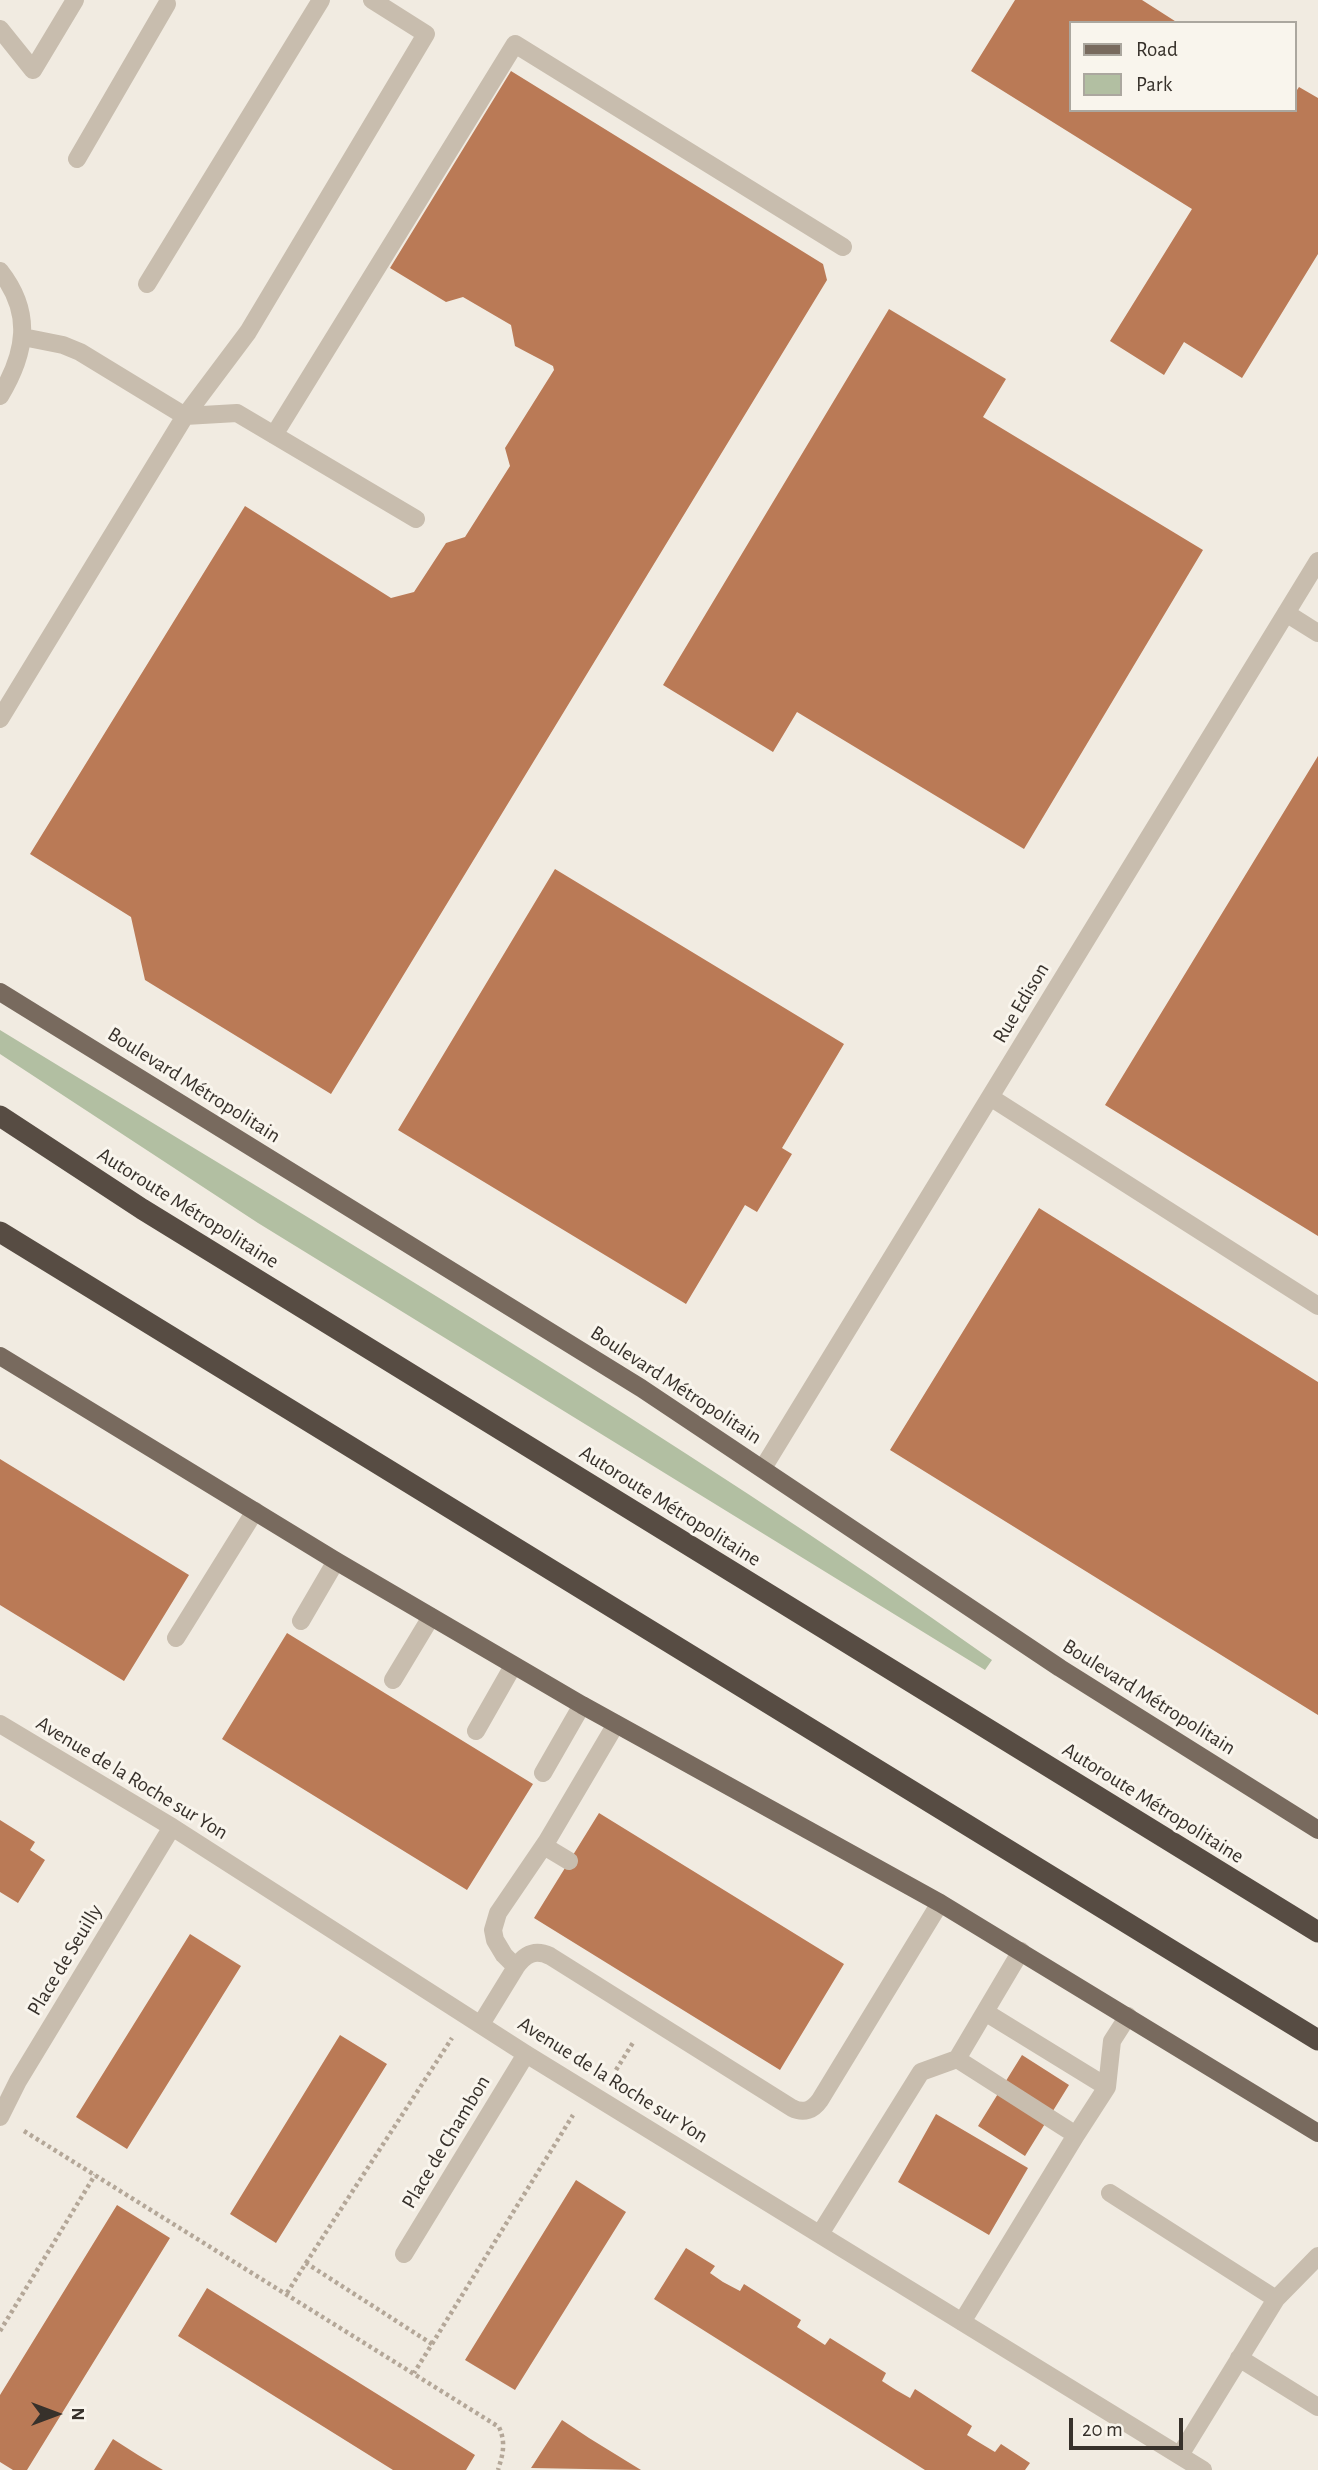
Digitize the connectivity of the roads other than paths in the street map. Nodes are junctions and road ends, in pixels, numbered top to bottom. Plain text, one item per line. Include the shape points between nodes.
1 (75, 0) edge
2 (321, 0) edge
3 (372, 0) edge
4 (166, 1) edge
5 (0, 29) edge
6 (77, 159) dead end
7 (843, 247) dead end
8 (0, 271) edge
9 (147, 285) dead end
10 (23, 337) junction
11 (2, 387) edge
12 (185, 415) junction
13 (274, 435) junction
14 (416, 519) dead end
15 (1318, 561) edge
16 (1286, 613) junction
17 (1318, 633) edge
18 (0, 719) edge
19 (0, 992) edge
20 (990, 1097) junction
21 (0, 1116) edge
22 (0, 1232) edge
23 (1318, 1306) edge
24 (0, 1356) edge
25 (763, 1468) junction
26 (255, 1511) junction
27 (336, 1561) junction
28 (431, 1617) junction
29 (301, 1621) dead end
30 (176, 1638) dead end
31 (513, 1666) junction
32 (393, 1680) dead end
33 (582, 1705) junction
34 (0, 1724) edge
35 (616, 1724) junction
36 (476, 1731) dead end
37 (543, 1773) dead end
38 (173, 1828) junction
39 (1318, 1830) edge
40 (544, 1846) junction
41 (569, 1861) dead end
42 (940, 1903) junction
43 (1318, 1932) edge
44 (1021, 1951) junction
45 (516, 1967) junction
46 (985, 2012) junction
47 (1128, 2017) junction
48 (474, 2020) junction
49 (1318, 2040) edge
50 (526, 2054) junction
51 (957, 2059) junction
52 (1107, 2087) junction
53 (0, 2117) edge
54 (1318, 2133) edge
55 (1076, 2136) junction
56 (1110, 2193) dead end
57 (820, 2234) junction
58 (404, 2254) dead end
59 (1318, 2256) edge
60 (1276, 2299) junction
61 (962, 2322) junction
62 (1239, 2358) junction
63 (1318, 2407) edge
64 (1180, 2455) junction
65 (1203, 2470) edge

1 - 5 street via 33,70
2 - 9 street
3 - 12 street via 426,34 248,332
4 - 6 street
7 - 13 street via 515,44
8 - 10 street via 19,304
10 - 11 street via 18,360
10 - 12 street via 80,352
12 - 13 street via 237,413
12 - 18 street
13 - 14 street
15 - 16 street, Rue Edison
16 - 17 street
16 - 20 street, Rue Edison
19 - 25 main road, Boulevard Métropolitain
20 - 23 street
20 - 25 street, Rue Edison
21 - 43 highway, Autoroute Métropolitaine via 166,1224
22 - 49 highway
24 - 26 main road
25 - 39 main road, Boulevard Métropolitain via 1060,1668
26 - 27 main road
26 - 30 street
27 - 28 main road
27 - 29 street
28 - 31 main road
28 - 32 street
31 - 33 main road
31 - 36 street
33 - 35 main road
33 - 37 street
34 - 38 street, Avenue de la Roche sur Yon
35 - 40 street
35 - 42 main road
38 - 48 street, Avenue de la Roche sur Yon
38 - 53 street, Place de Seuilly
40 - 41 street
40 - 45 street via 494,1922 498,1948
42 - 44 main road
42 - 45 street via 820,2100 804,2111 792,2108 550,1956 530,1954
44 - 46 street
44 - 47 main road
45 - 48 street
46 - 51 street
46 - 52 street
47 - 52 street via 1112,2041
47 - 54 main road
48 - 50 street, Avenue de la Roche sur Yon
50 - 57 street, Avenue de la Roche sur Yon
50 - 58 street, Place de Chambon
51 - 55 street
51 - 57 street via 920,2072
52 - 55 street
55 - 61 street
56 - 60 street
57 - 61 street, Avenue de la Roche sur Yon
59 - 60 street
60 - 62 street
61 - 64 street, Avenue de la Roche sur Yon
62 - 63 street
62 - 64 street
64 - 65 street, Avenue de la Roche sur Yon

